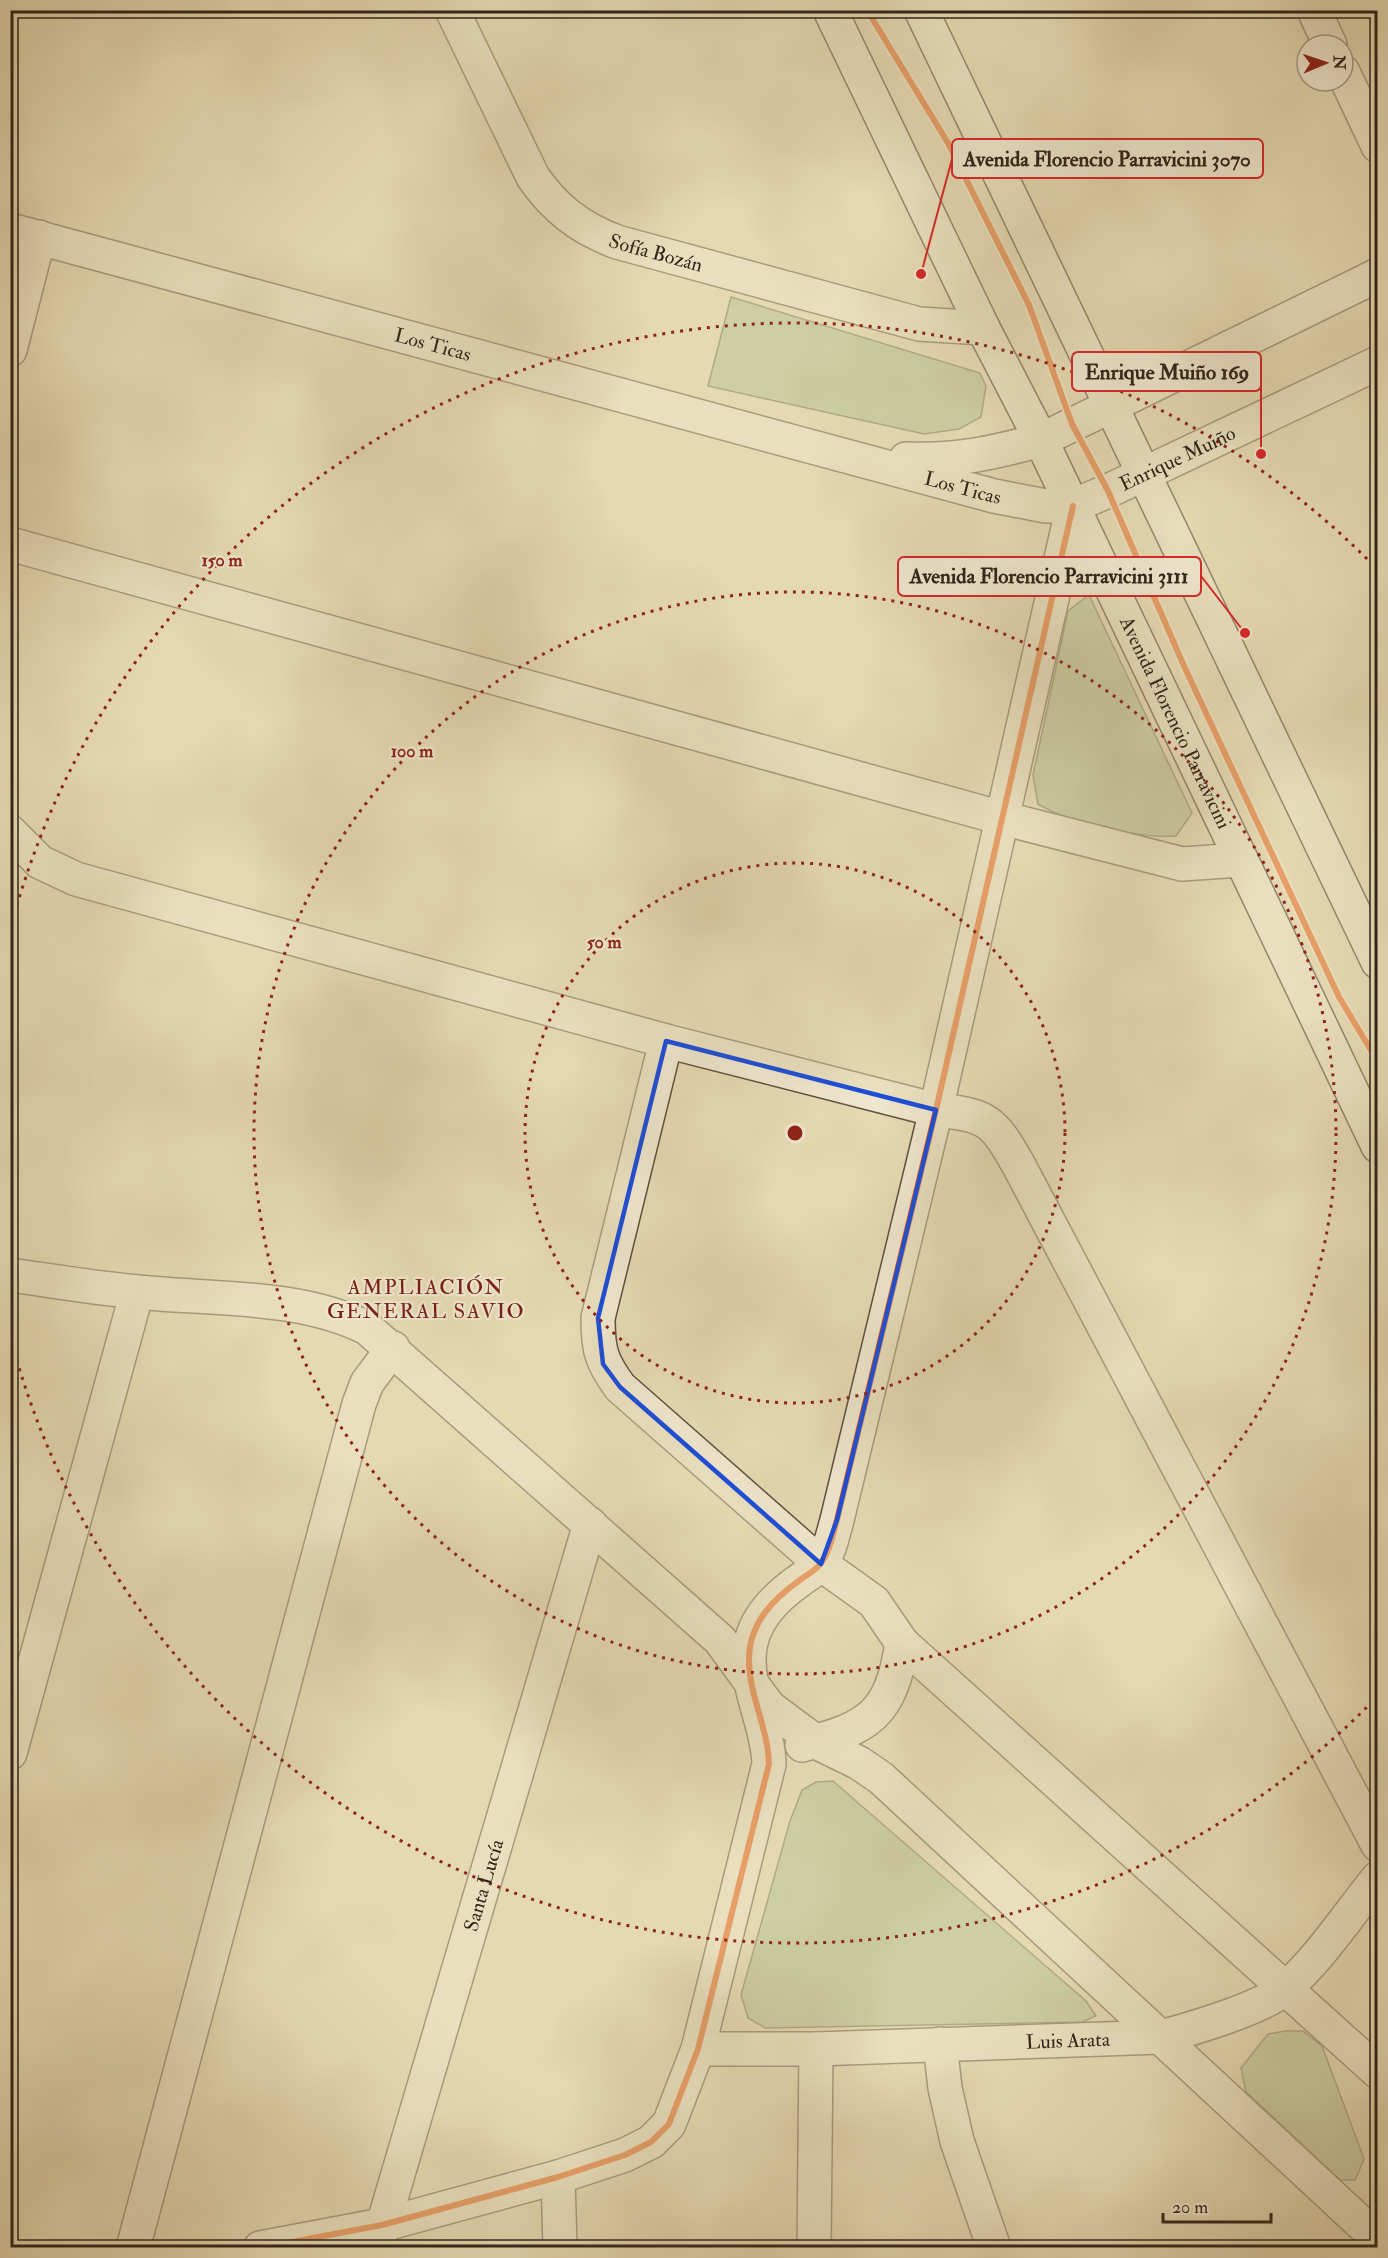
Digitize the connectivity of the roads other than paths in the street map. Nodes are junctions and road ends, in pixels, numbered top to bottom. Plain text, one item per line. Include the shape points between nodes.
1 (452, 10) edge
2 (830, 10) edge
3 (921, 10) edge
4 (1314, 10) edge
5 (1325, 33) edge
6 (1353, 93) edge
7 (1377, 146) edge
8 (25, 233) edge
9 (1377, 275) edge
10 (983, 328) junction
11 (10, 350) edge
12 (1377, 363) edge
13 (1109, 406) junction
14 (1041, 440) junction
15 (856, 457) junction
16 (1142, 474) junction
17 (1072, 506) junction
18 (10, 544) edge
19 (1002, 818) junction
20 (10, 832) edge
21 (1240, 860) junction
22 (1377, 962) edge
23 (666, 1041) junction
24 (936, 1110) junction
25 (1377, 1146) edge
26 (10, 1275) edge
27 (137, 1292) junction
28 (393, 1348) junction
29 (590, 1524) junction
30 (821, 1564) junction
31 (902, 1644) junction
32 (751, 1684) junction
33 (816, 1742) junction
34 (10, 1753) edge
35 (769, 1764) junction
36 (1377, 1845) edge
37 (1377, 1878) edge
38 (1285, 1989) junction
39 (1161, 2037) junction
40 (940, 2044) junction
41 (698, 2049) junction
42 (816, 2049) junction
43 (1377, 2072) edge
44 (558, 2177) junction
45 (379, 2236) edge
46 (1377, 2240) edge
47 (133, 2247) edge
48 (260, 2247) edge
49 (560, 2247) edge
50 (814, 2247) edge
51 (994, 2247) edge

1 - 10 street, Sofía Bozán via 533,177 562,213 591,233 919,324
2 - 10 street, Avenida Florencio Parravicini
3 - 13 street
4 - 5 street
6 - 7 street
8 - 11 street
8 - 15 street, Los Ticas
9 - 13 street
10 - 14 street, Avenida Florencio Parravicini
12 - 16 street, Enrique Muiño
13 - 14 street
13 - 16 street
14 - 15 street, Los Ticas via 944,461
14 - 17 street, Avenida Florencio Parravicini
15 - 17 street, Los Ticas via 994,496 1046,506
16 - 17 street, Enrique Muiño
16 - 22 street
17 - 19 street
17 - 21 street, Avenida Florencio Parravicini
18 - 19 street
19 - 21 street via 1182,864
19 - 24 street
20 - 23 street via 40,862 76,879
21 - 25 street, Avenida Florencio Parravicini
23 - 24 street
23 - 30 street via 598,1318 603,1364 620,1387
24 - 30 street via 837,1520
24 - 36 street via 980,1117 1000,1133
26 - 27 street
27 - 28 street via 240,1300 346,1317
27 - 34 street
28 - 29 street
28 - 47 street via 367,1383 359,1404
29 - 32 street via 720,1640
29 - 45 street, Santa Lucía
30 - 31 street via 874,1602
30 - 32 street via 765,1611 753,1632 749,1656
31 - 33 street via 897,1673 879,1709 863,1725
31 - 38 street
32 - 33 street via 769,1707
32 - 35 street via 768,1742
33 - 35 street via 781,1753
33 - 39 street via 880,1778
35 - 41 street
37 - 38 street, Luis Arata
38 - 39 street, Luis Arata via 1259,2003
38 - 43 street
39 - 40 street, Luis Arata
39 - 46 street
40 - 42 street, Luis Arata
40 - 51 street via 957,2141
41 - 42 street, Luis Arata
41 - 44 street via 669,2124 651,2142 625,2155
42 - 50 street
44 - 45 street
44 - 49 street
45 - 48 street

